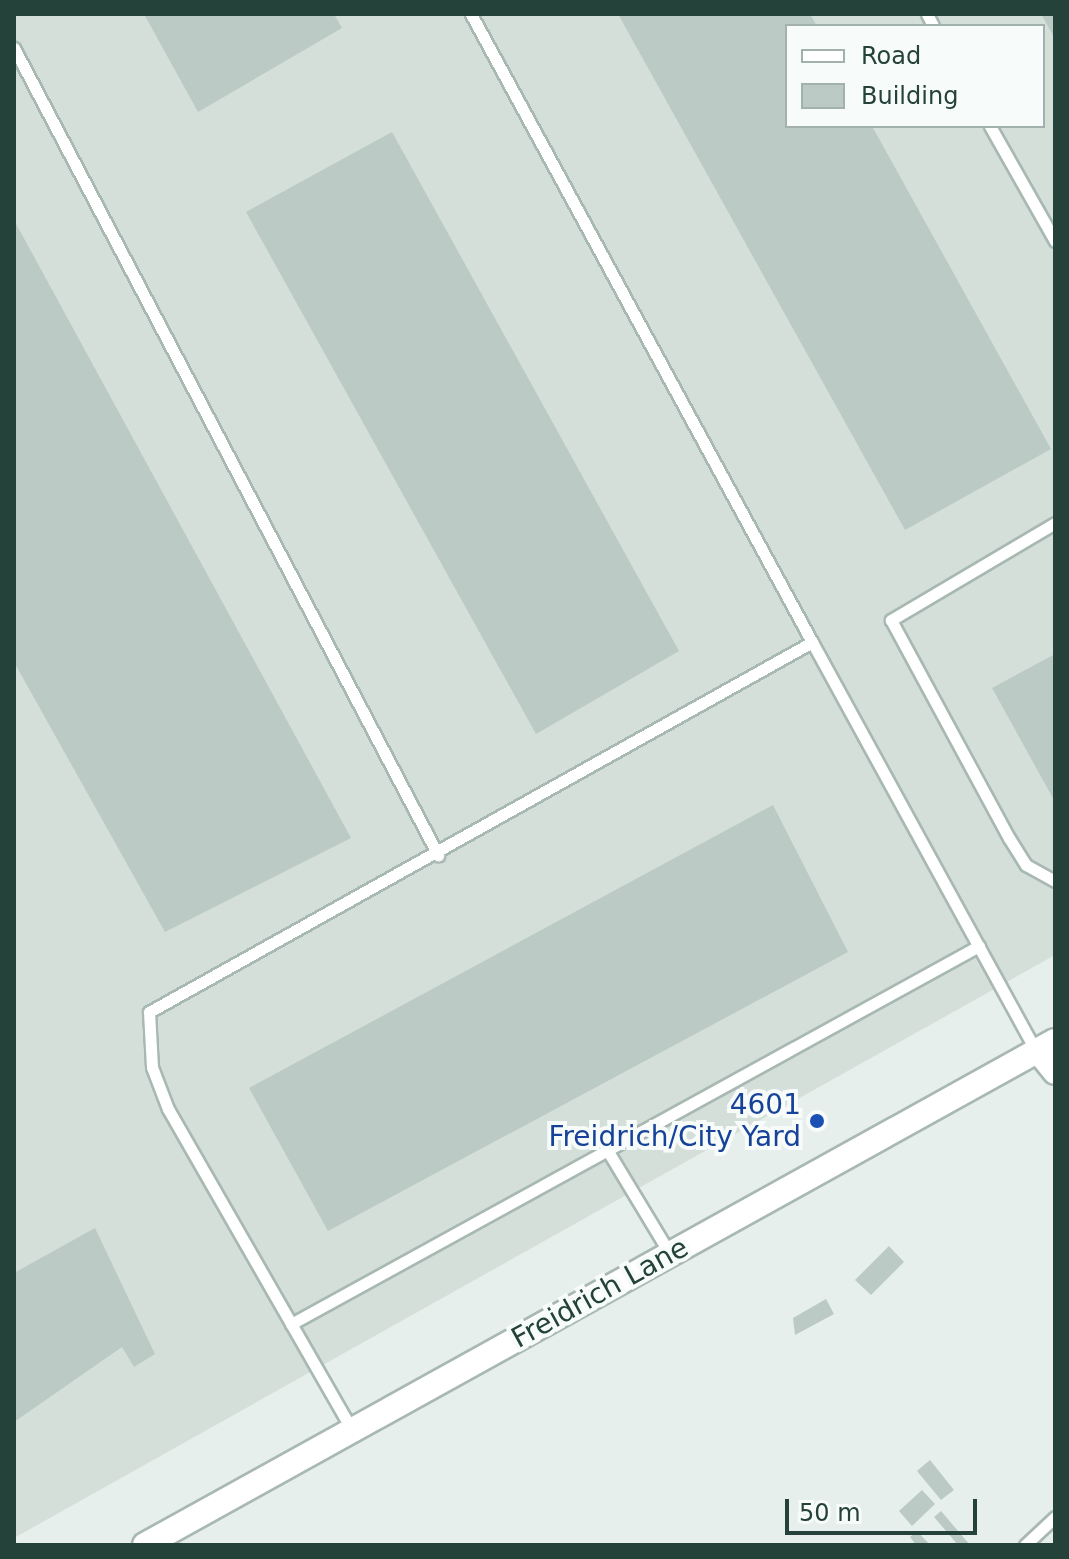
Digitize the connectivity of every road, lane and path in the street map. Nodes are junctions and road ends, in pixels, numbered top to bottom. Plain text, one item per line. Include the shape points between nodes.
1 (471, 14) edge
2 (14, 48) edge
3 (991, 128) edge
4 (1055, 241) edge
5 (1055, 523) edge
6 (812, 642) junction
7 (438, 855) junction
8 (1055, 881) edge
9 (979, 946) junction
10 (1046, 1046) edge
11 (1055, 1073) edge
12 (606, 1148) junction
13 (670, 1254) junction
14 (291, 1324) junction
15 (352, 1430) junction
16 (1055, 1517) edge
17 (145, 1545) edge
18 (1025, 1545) edge

1 - 6 lane
2 - 7 lane
3 - 4 lane
5 - 8 lane via 891,620 1009,838 1026,865
6 - 7 lane
6 - 9 lane
7 - 14 lane via 149,1012 152,1067 168,1109
9 - 10 lane
9 - 12 lane
10 - 11 street
10 - 13 street, Freidrich Lane
12 - 13 lane
12 - 14 lane
13 - 15 street, Freidrich Lane
14 - 15 lane
15 - 17 street, Freidrich Lane
16 - 18 lane

